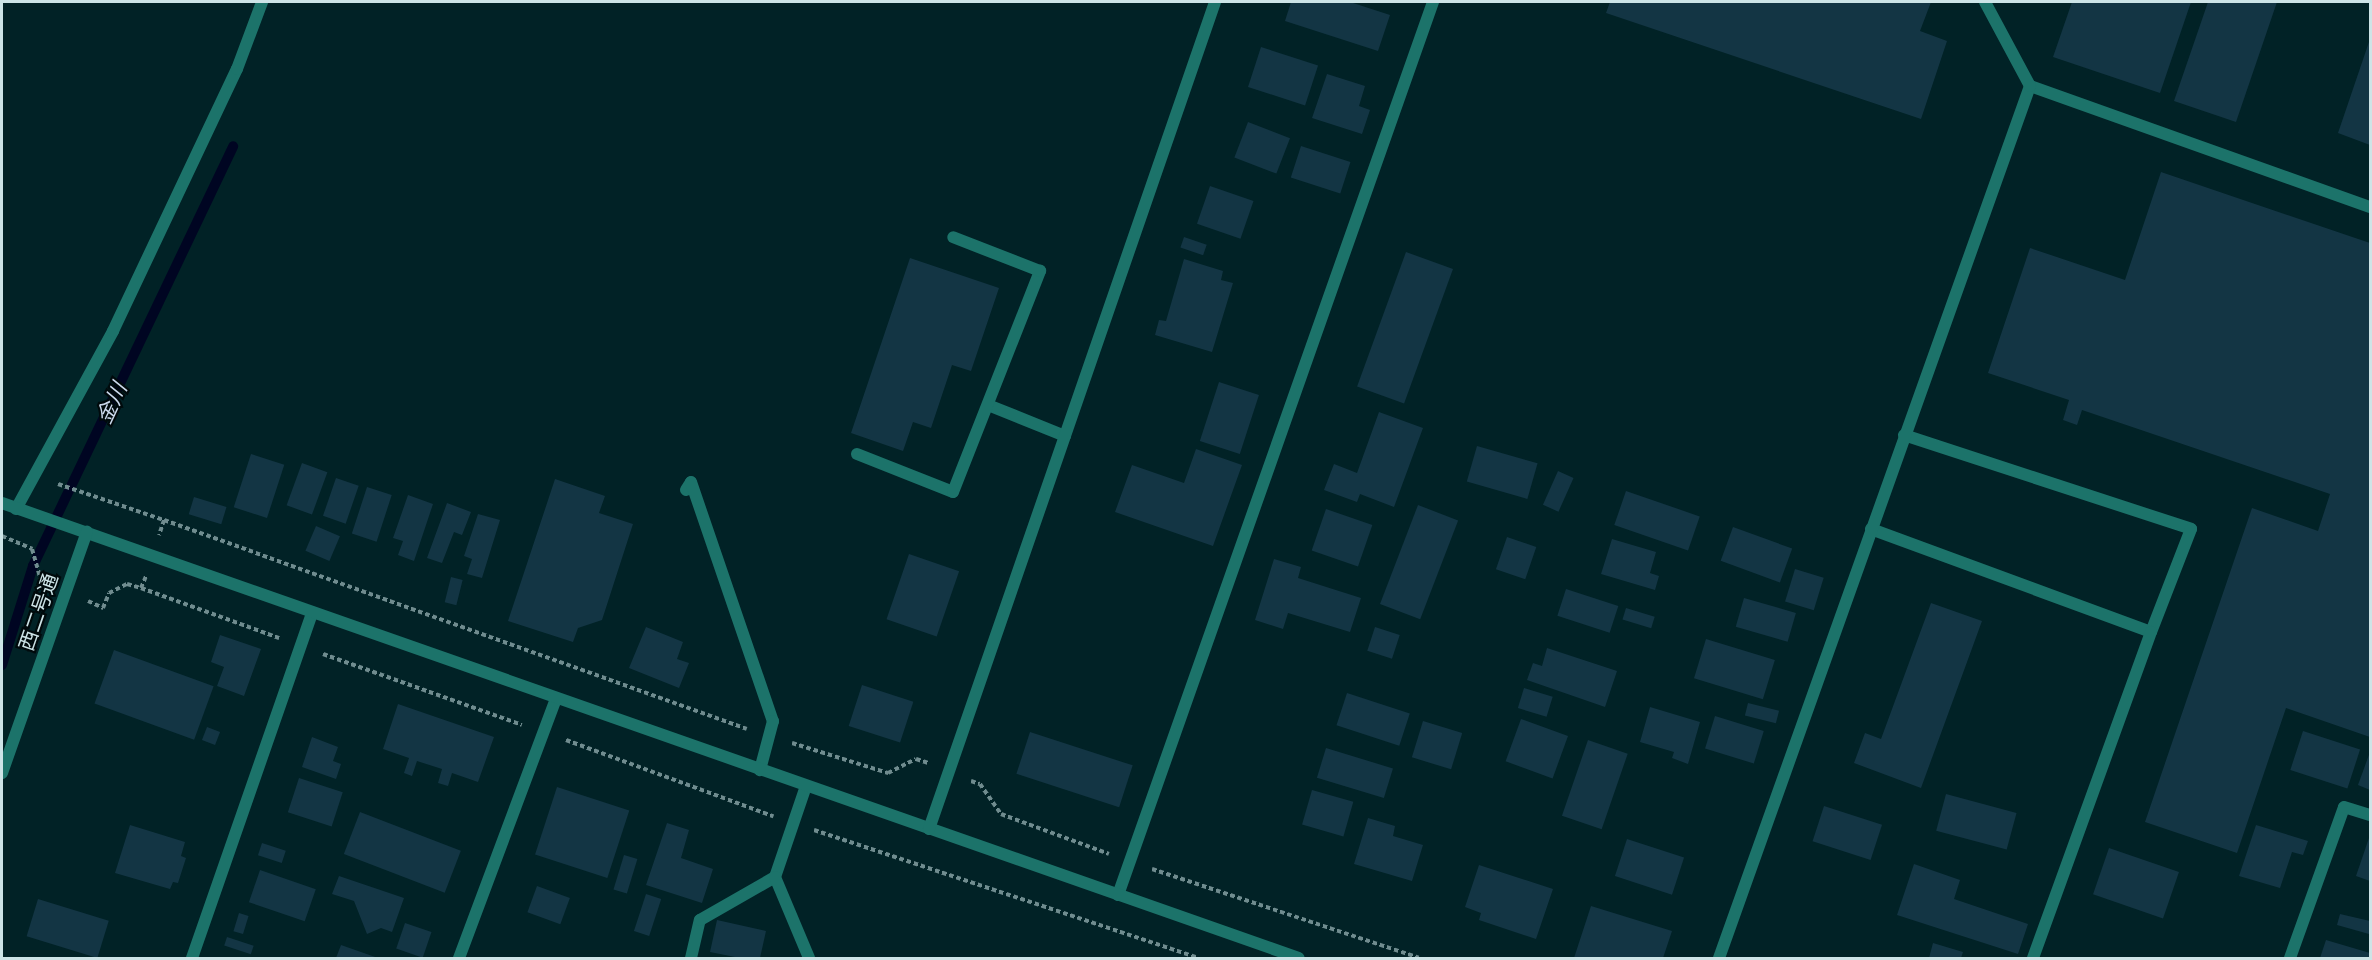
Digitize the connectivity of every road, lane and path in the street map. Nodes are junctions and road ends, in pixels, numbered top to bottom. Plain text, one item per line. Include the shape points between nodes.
1 (262, 2) edge
2 (1215, 2) edge
3 (1433, 2) edge
4 (1985, 2) edge
5 (2030, 87) junction
6 (2370, 207) edge
7 (953, 237) dead end
8 (988, 405) junction
9 (1904, 435) junction
10 (1065, 436) junction
11 (857, 454) dead end
12 (686, 490) dead end
13 (2, 504) edge
14 (16, 509) junction
15 (1871, 529) junction
16 (87, 531) junction
17 (141, 588) dead end
18 (312, 613) junction
19 (2151, 632) junction
20 (301, 646) junction
21 (556, 699) junction
22 (543, 732) junction
23 (760, 770) junction
24 (2, 773) edge
25 (806, 786) junction
26 (2370, 815) edge
27 (794, 823) junction
28 (929, 829) junction
29 (775, 877) junction
30 (1118, 895) junction
31 (1285, 956) edge
32 (192, 958) edge
33 (459, 958) edge
34 (692, 958) edge
35 (809, 958) edge
36 (1198, 958) edge
37 (1299, 958) edge
38 (1719, 958) edge
39 (2033, 958) edge
40 (2290, 958) edge

1 - 14 street via 237,69 113,331
2 - 10 street
3 - 30 street
4 - 5 street
5 - 6 street
5 - 9 street
7 - 8 street via 1040,271
8 - 10 street
8 - 11 street via 953,492
9 - 15 street
9 - 19 street via 2191,529
10 - 28 street
12 - 23 street via 691,482 773,721
13 - 14 street
14 - 16 street
15 - 19 street
15 - 38 street
16 - 18 street
16 - 24 street, 西二号通
17 - 20 path
18 - 20 street
18 - 21 street
19 - 39 street
20 - 22 path
20 - 32 street
21 - 22 street
21 - 23 street
22 - 27 path
22 - 33 street
23 - 25 street
25 - 27 street
25 - 28 street
26 - 40 street via 2344,807
27 - 29 street
27 - 36 path
28 - 30 street
29 - 34 street via 700,920
29 - 35 street
30 - 31 street
31 - 37 street

